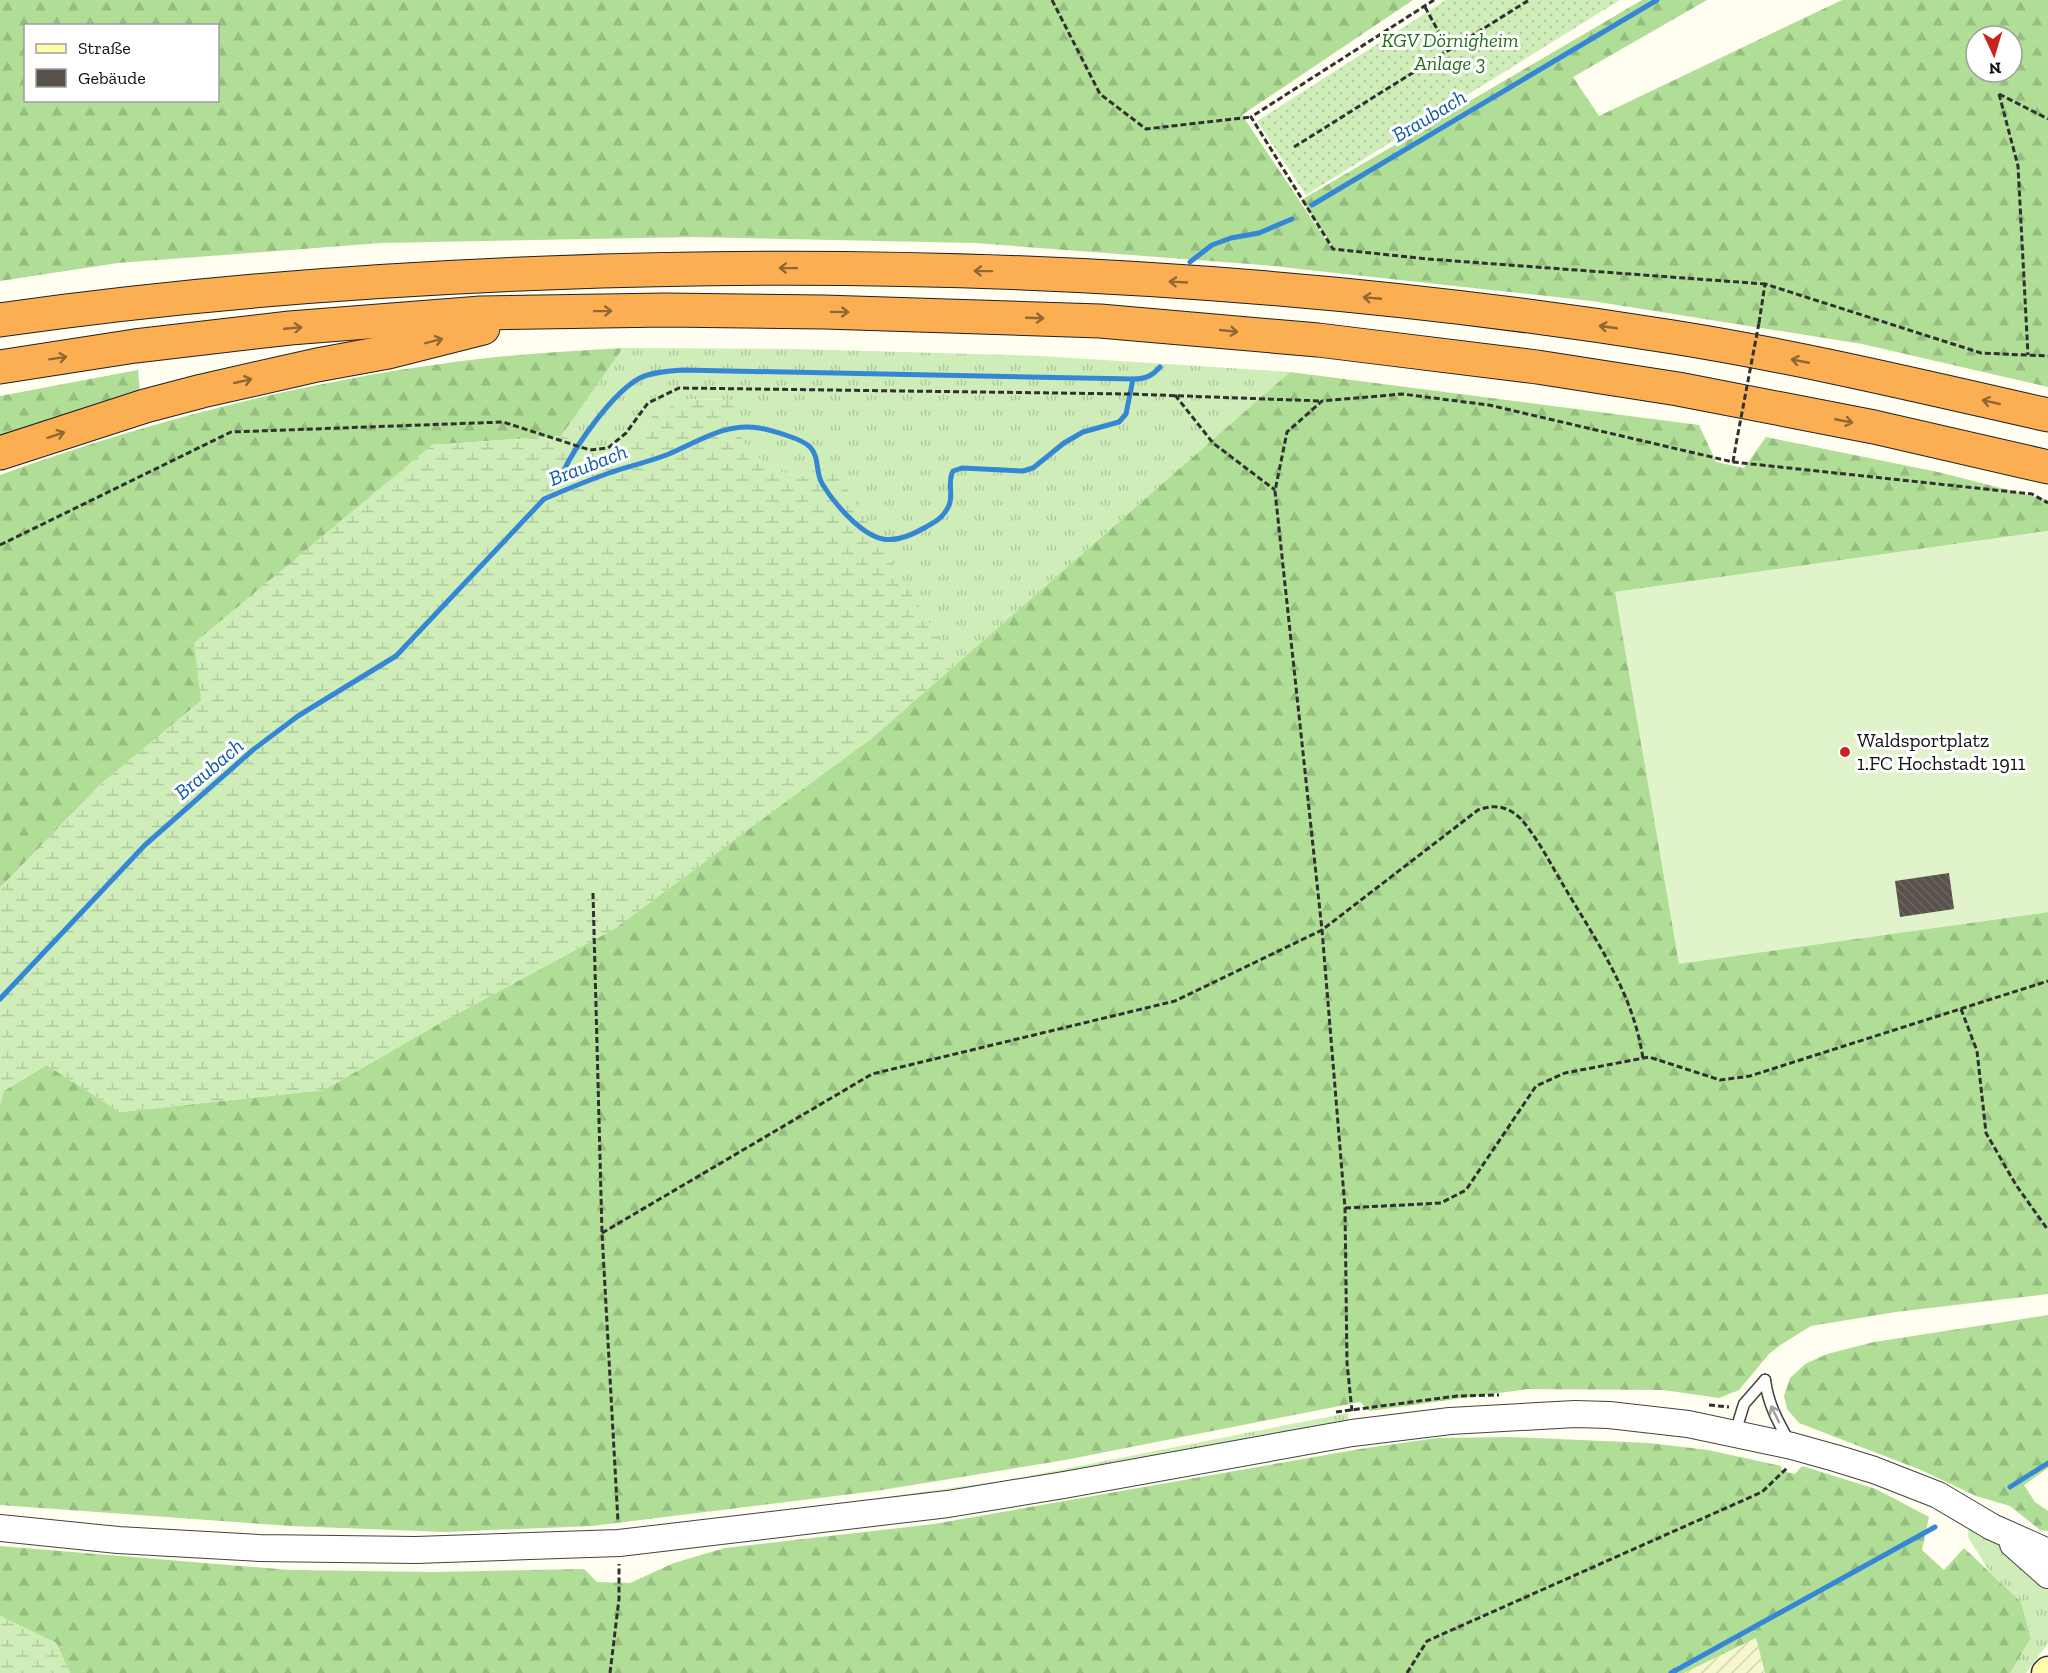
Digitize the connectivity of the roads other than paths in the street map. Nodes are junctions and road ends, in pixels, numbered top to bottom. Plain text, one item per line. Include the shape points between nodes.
1 (544, 312) junction
2 (0, 320) edge
3 (0, 368) edge
4 (2048, 415) edge
5 (0, 453) edge
6 (2048, 467) edge
7 (1734, 1434) junction
8 (1799, 1448) junction
9 (1992, 1527) junction
10 (0, 1528) edge
11 (2045, 1550) edge
12 (2048, 1575) edge

3 -> 1 highway via 135,346 290,328
5 -> 1 highway via 202,390 388,352
1 -> 6 highway via 964,315 1100,321 1275,336 1514,364 1678,389 1874,427
4 -> 2 highway via 1771,355 1555,319 1419,302 1000,272 703,267 500,274 201,296
7 - 8 street
8 -> 7 lane via 1773,1412 1765,1380 1744,1404
7 - 10 street via 1609,1415 1450,1421 1352,1433 948,1504 428,1550 259,1548
8 - 9 street via 1907,1482 1938,1495
9 - 11 street
9 - 12 street

